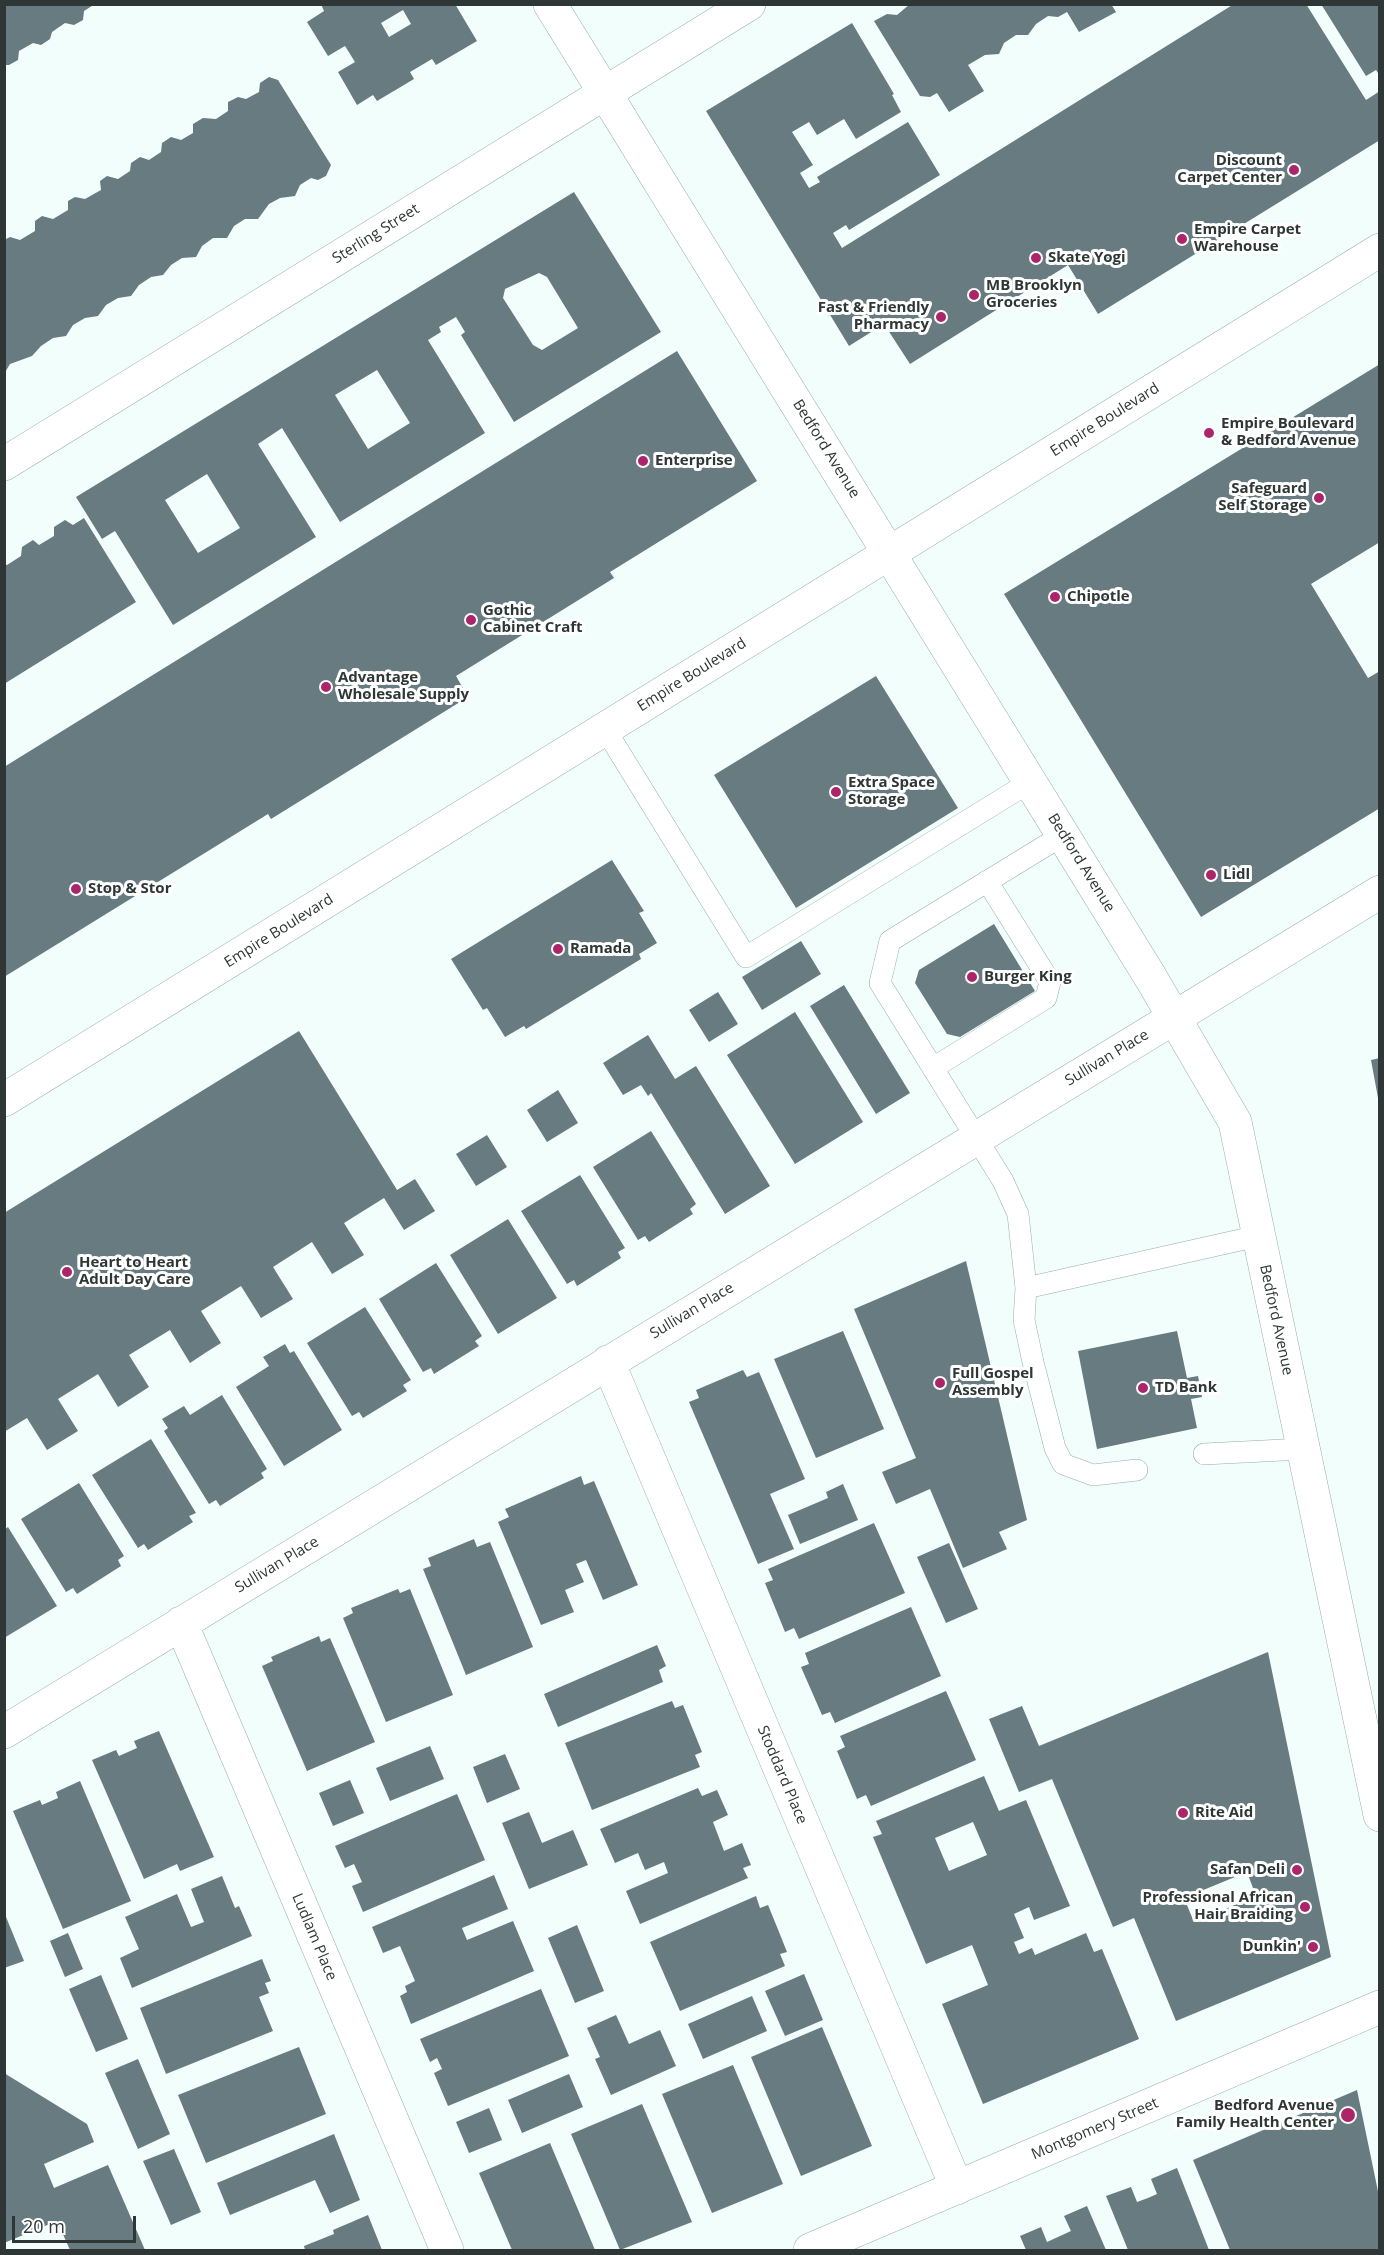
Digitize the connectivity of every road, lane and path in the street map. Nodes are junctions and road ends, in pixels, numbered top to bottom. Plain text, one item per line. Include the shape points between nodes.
1 (550, 4) edge
2 (748, 4) edge
3 (604, 94) junction
4 (1380, 250) edge
5 (4, 464) edge
6 (889, 553) junction
7 (605, 729) junction
8 (1030, 782) junction
9 (1063, 835) junction
10 (987, 881) junction
11 (1380, 892) edge
12 (1175, 1016) junction
13 (933, 1068) junction
14 (4, 1100) edge
15 (976, 1138) junction
16 (1258, 1236) junction
17 (1026, 1288) junction
18 (608, 1362) junction
19 (1303, 1449) junction
20 (1204, 1454) dead end
21 (1137, 1470) dead end
22 (182, 1623) junction
23 (4, 1732) edge
24 (1380, 1815) edge
25 (1380, 2007) edge
26 (957, 2188) junction
27 (447, 2250) edge
28 (810, 2250) edge

1 - 3 street, Bedford Avenue
2 - 3 street, Sterling Street
3 - 5 street, Sterling Street
3 - 6 street, Bedford Avenue
4 - 6 street, Empire Boulevard
6 - 7 street, Empire Boulevard
6 - 8 street, Bedford Avenue
7 - 8 lane via 746,957
7 - 14 street, Empire Boulevard
8 - 9 street, Bedford Avenue
9 - 10 lane
9 - 12 street, Bedford Avenue
10 - 13 lane via 890,941 880,983
10 - 13 lane via 1050,982 1046,998
11 - 12 street, Sullivan Place
12 - 15 street, Sullivan Place
12 - 16 street, Bedford Avenue via 1234,1122
13 - 15 lane
15 - 17 lane via 1018,1214
15 - 18 street, Sullivan Place
16 - 17 lane
16 - 19 street, Bedford Avenue
17 - 21 lane via 1024,1320 1055,1448 1063,1464 1094,1476
18 - 22 street, Sullivan Place
18 - 26 street, Stoddard Place
19 - 20 lane
19 - 24 street, Bedford Avenue
22 - 23 street, Sullivan Place
22 - 27 street, Ludlam Place
25 - 26 street, Montgomery Street
26 - 28 street, Montgomery Street

